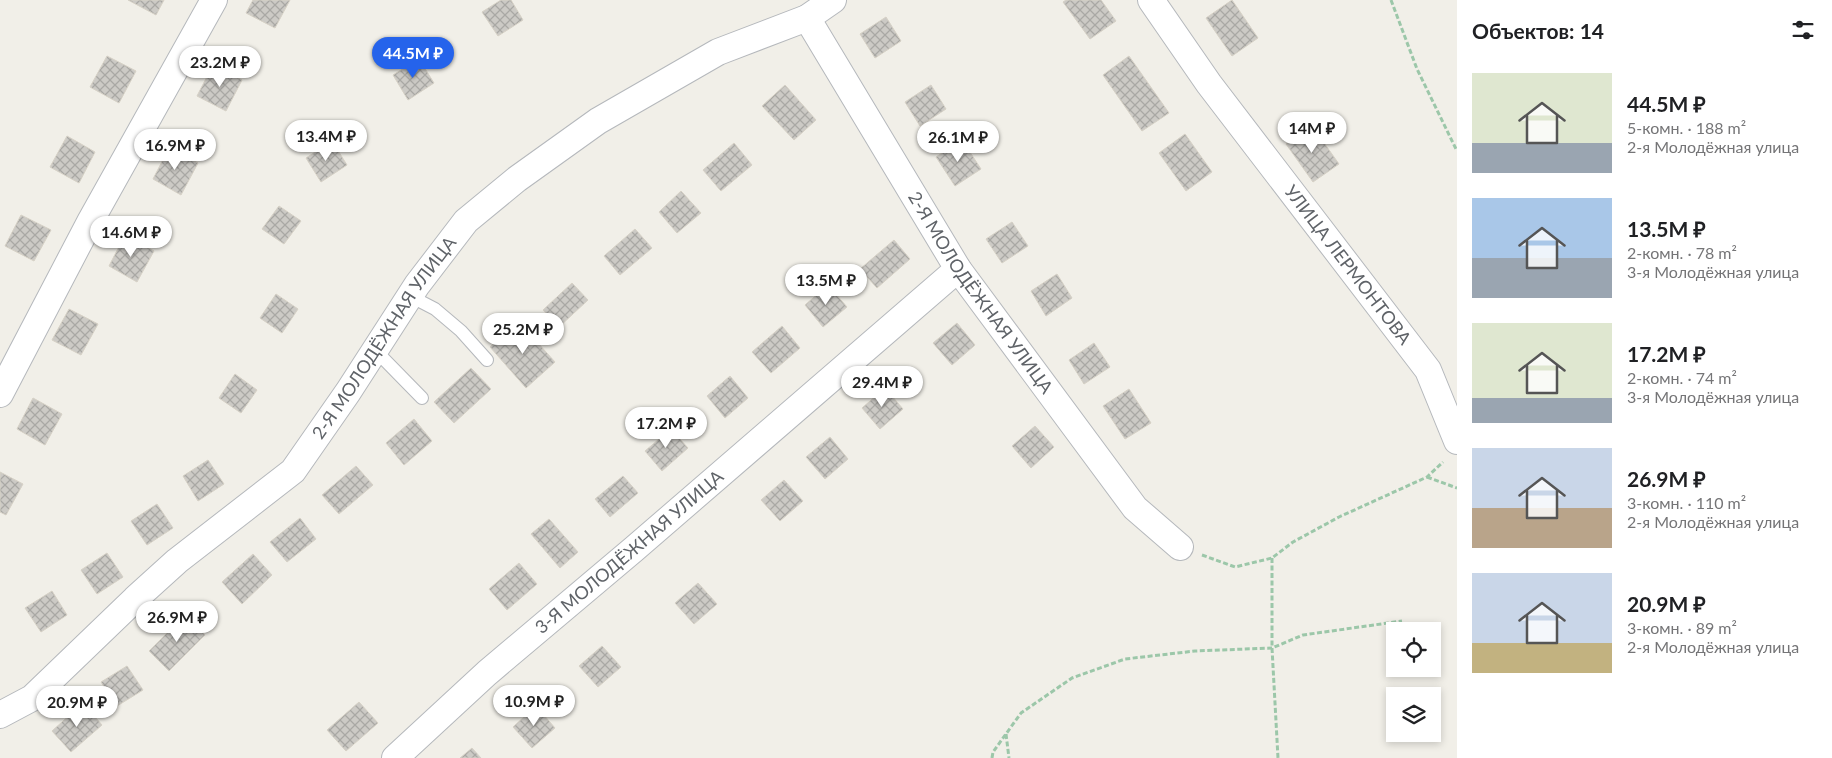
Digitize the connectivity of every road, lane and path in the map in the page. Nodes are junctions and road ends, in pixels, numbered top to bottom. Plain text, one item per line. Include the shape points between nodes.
1 (214, 0) edge
2 (833, 0) edge
3 (1151, 0) edge
4 (1391, 0) edge
5 (807, 18) junction
6 (1457, 150) edge
7 (958, 269) junction
8 (410, 296) junction
9 (375, 350) junction
10 (487, 360) dead end
11 (0, 394) edge
12 (422, 398) dead end
13 (1457, 441) edge
14 (1427, 476) junction
15 (1457, 488) edge
16 (1180, 547) joint
17 (1272, 558) junction
18 (1402, 621) dead end
19 (1272, 648) junction
20 (0, 715) edge
21 (1006, 734) junction
22 (395, 758) edge
23 (992, 758) edge
24 (1009, 758) edge
25 (1278, 758) edge

1 - 11 street via 91,220
2 - 5 street, 2-Я МОЛОДЁЖНАЯ УЛИЦА
3 - 13 street, УЛИЦА ЛЕРМОНТОВА via 1210,84 1428,370
4 - 6 path via 1417,68
5 - 7 street, 2-Я МОЛОДЁЖНАЯ УЛИЦА
5 - 8 street, 2-Я МОЛОДЁЖНАЯ УЛИЦА via 718,52 598,121 517,179 466,221
7 - 16 street, 2-Я МОЛОДЁЖНАЯ УЛИЦА via 1135,508
7 - 22 street, 3-Я МОЛОДЁЖНАЯ УЛИЦА via 487,673
8 - 9 street, 2-Я МОЛОДЁЖНАЯ УЛИЦА
8 - 10 lane via 435,309
9 - 12 lane
9 - 20 street, 2-Я МОЛОДЁЖНАЯ УЛИЦА via 293,471 177,561 32,698
13 - 14 path via 1449,456
14 - 15 path
14 - 17 path via 1339,517
16 - 17 path via 1235,568
17 - 19 path
18 - 19 path via 1303,635
19 - 21 path via 1195,651 1125,659 1072,678 1021,712
19 - 25 path
21 - 23 path
21 - 24 path

